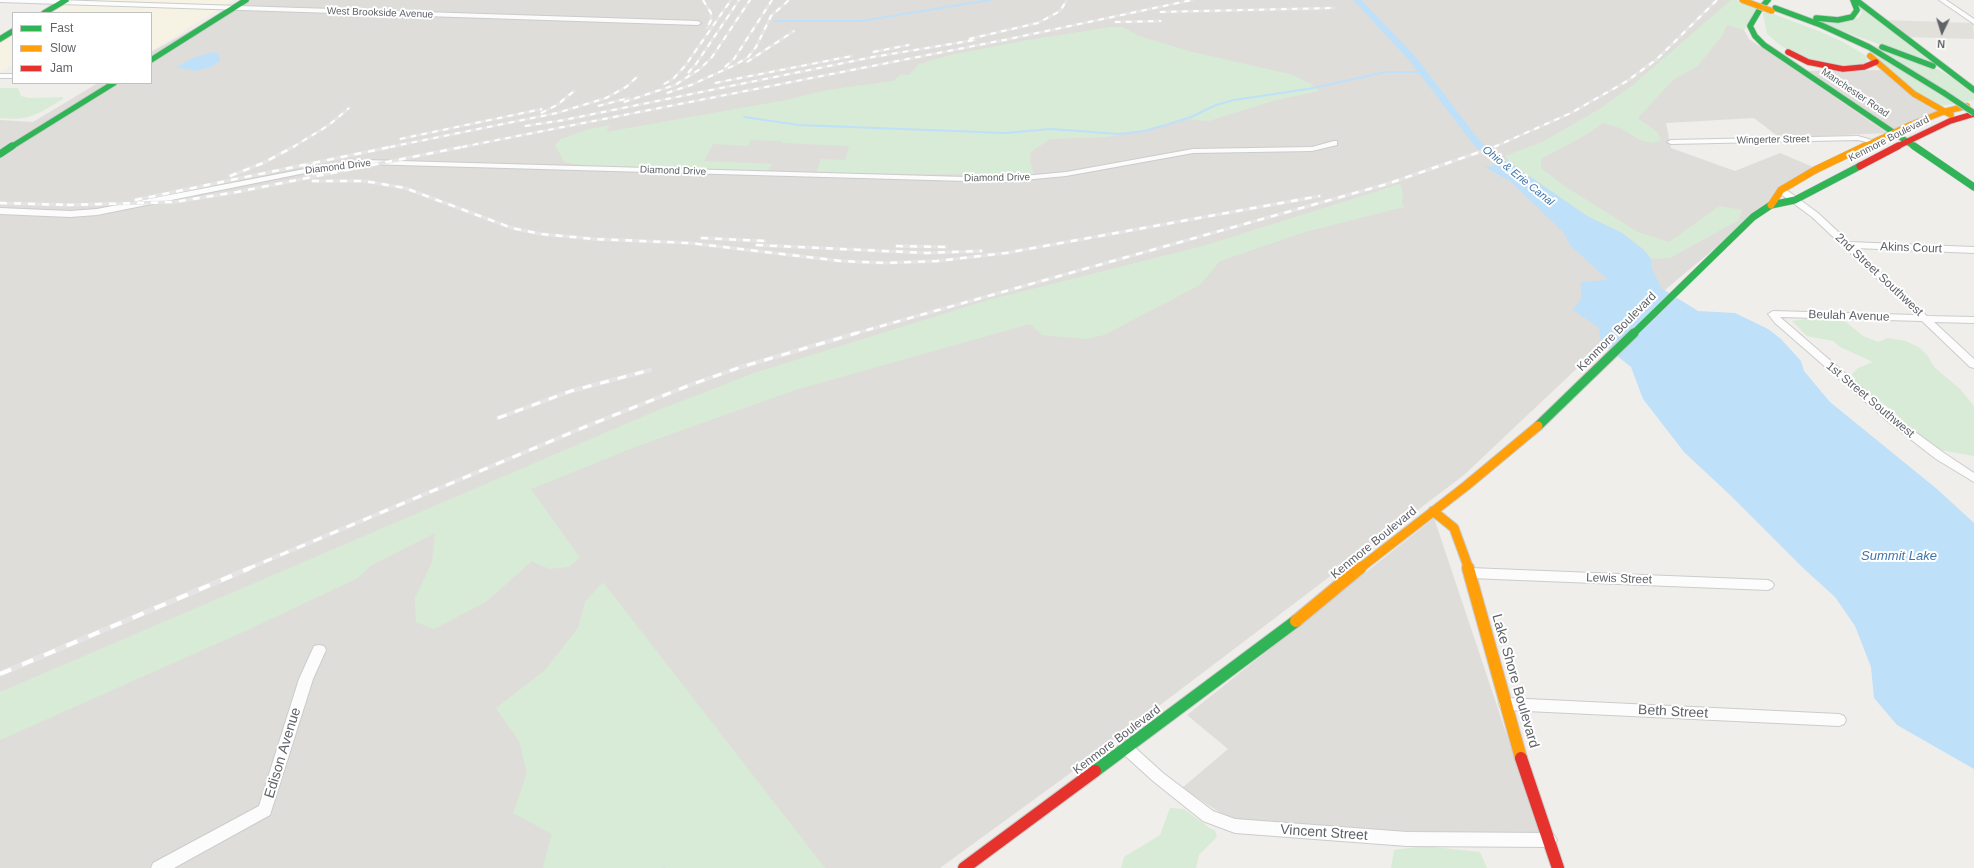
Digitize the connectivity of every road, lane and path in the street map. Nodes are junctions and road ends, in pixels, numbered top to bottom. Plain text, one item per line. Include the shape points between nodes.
1 (0, 0) edge
2 (246, 0) edge
3 (1742, 0) edge
4 (1752, 0) edge
5 (1855, 0) edge
6 (1942, 0) edge
7 (64, 1) edge
8 (1765, 3) edge
9 (233, 4) edge
10 (221, 7) junction
11 (1773, 9) junction
12 (46, 12) edge
13 (1786, 12) junction
14 (1756, 15) junction
15 (1974, 22) edge
16 (698, 23) dead end
17 (1821, 25) junction
18 (12, 32) edge
19 (0, 39) edge
20 (152, 50) edge
21 (1878, 58) junction
22 (152, 59) edge
23 (1950, 72) junction
24 (0, 76) edge
25 (12, 76) edge
26 (96, 84) edge
27 (112, 84) edge
28 (1974, 90) edge
29 (1974, 105) edge
30 (1943, 112) junction
31 (46, 114) dead end
32 (1974, 114) edge
33 (1960, 118) junction
34 (1894, 132) junction
35 (1671, 142) dead end
36 (1875, 142) junction
37 (1908, 142) junction
38 (1334, 143) dead end
39 (5, 148) edge
40 (0, 154) edge
41 (1974, 187) edge
42 (1781, 190) junction
43 (1795, 200) junction
44 (1771, 205) junction
45 (0, 211) edge
46 (1848, 245) junction
47 (1974, 250) edge
48 (1773, 314) joint
49 (1925, 318) junction
50 (1974, 320) edge
51 (1974, 365) edge
52 (1974, 478) edge
53 (1433, 511) junction
54 (1470, 573) junction
55 (1768, 586) dead end
56 (319, 650) dead end
57 (1506, 704) junction
58 (1839, 720) dead end
59 (1126, 748) junction
60 (1549, 840) junction
61 (159, 868) edge
62 (964, 868) edge
63 (1558, 868) edge

1 - 7 street
2 - 9 main road
3 - 11 main road, bridge
4 - 11 main road
5 - 13 main road via 1856,12 1852,17 1842,20 1818,19
5 - 23 main road
6 - 15 street
7 - 10 street
7 - 12 main road
8 - 14 main road, Manchester Road
9 - 10 main road
9 - 16 street, West Brookside Avenue
9 - 22 main road
10 - 20 main road
11 - 13 main road
11 - 21 main road via 1840,36 1868,55
13 - 17 main road
14 - 21 main road via 1769,39 1808,62 1847,69 1864,68
14 - 34 main road, Manchester Road via 1750,26 1764,45
17 - 21 main road
17 - 23 main road
18 - 19 main road
21 - 30 main road via 1909,90
21 - 32 main road, bridge via 1944,93
23 - 28 main road
24 - 25 street
26 - 31 main road
27 - 39 main road
29 - 30 main road, Kenmore Boulevard
30 - 33 main road
30 - 34 main road, Kenmore Boulevard
32 - 33 main road, Kenmore Boulevard
33 - 37 main road, Kenmore Boulevard via 1928,130
34 - 36 main road, Kenmore Boulevard
34 - 37 main road, Manchester Road
35 - 36 street, Wingerter Street via 1858,138
36 - 42 main road, Kenmore Boulevard via 1815,170
37 - 41 main road, Manchester Road
37 - 43 main road, Kenmore Boulevard
38 - 45 street, Diamond Drive via 1312,149 1193,151 1066,174 1002,180 364,162 320,168 97,212 70,214
39 - 40 main road
42 - 43 street, 2nd Street Southwest
42 - 44 main road, Kenmore Boulevard
43 - 44 main road, Kenmore Boulevard
43 - 46 street, 2nd Street Southwest
44 - 53 main road, Kenmore Boulevard via 1744,224 1545,420
46 - 47 street, Akins Court
46 - 49 street, 2nd Street Southwest
48 - 49 street, Beulah Avenue
48 - 52 street, 1st Street Southwest via 1895,422
49 - 50 street, Beulah Avenue
49 - 51 street, 2nd Street Southwest
53 - 54 main road, Lake Shore Boulevard via 1454,528
53 - 59 main road, Kenmore Boulevard via 1317,606
54 - 55 street, Lewis Street
54 - 57 main road, Lake Shore Boulevard
56 - 61 street, Edison Avenue via 304,687 265,810
57 - 58 street, Beth Street
57 - 60 main road, Lake Shore Boulevard
59 - 60 street, Vincent Street via 1208,816 1235,826 1407,839
59 - 62 main road, Kenmore Boulevard
60 - 63 main road, Lake Shore Boulevard

